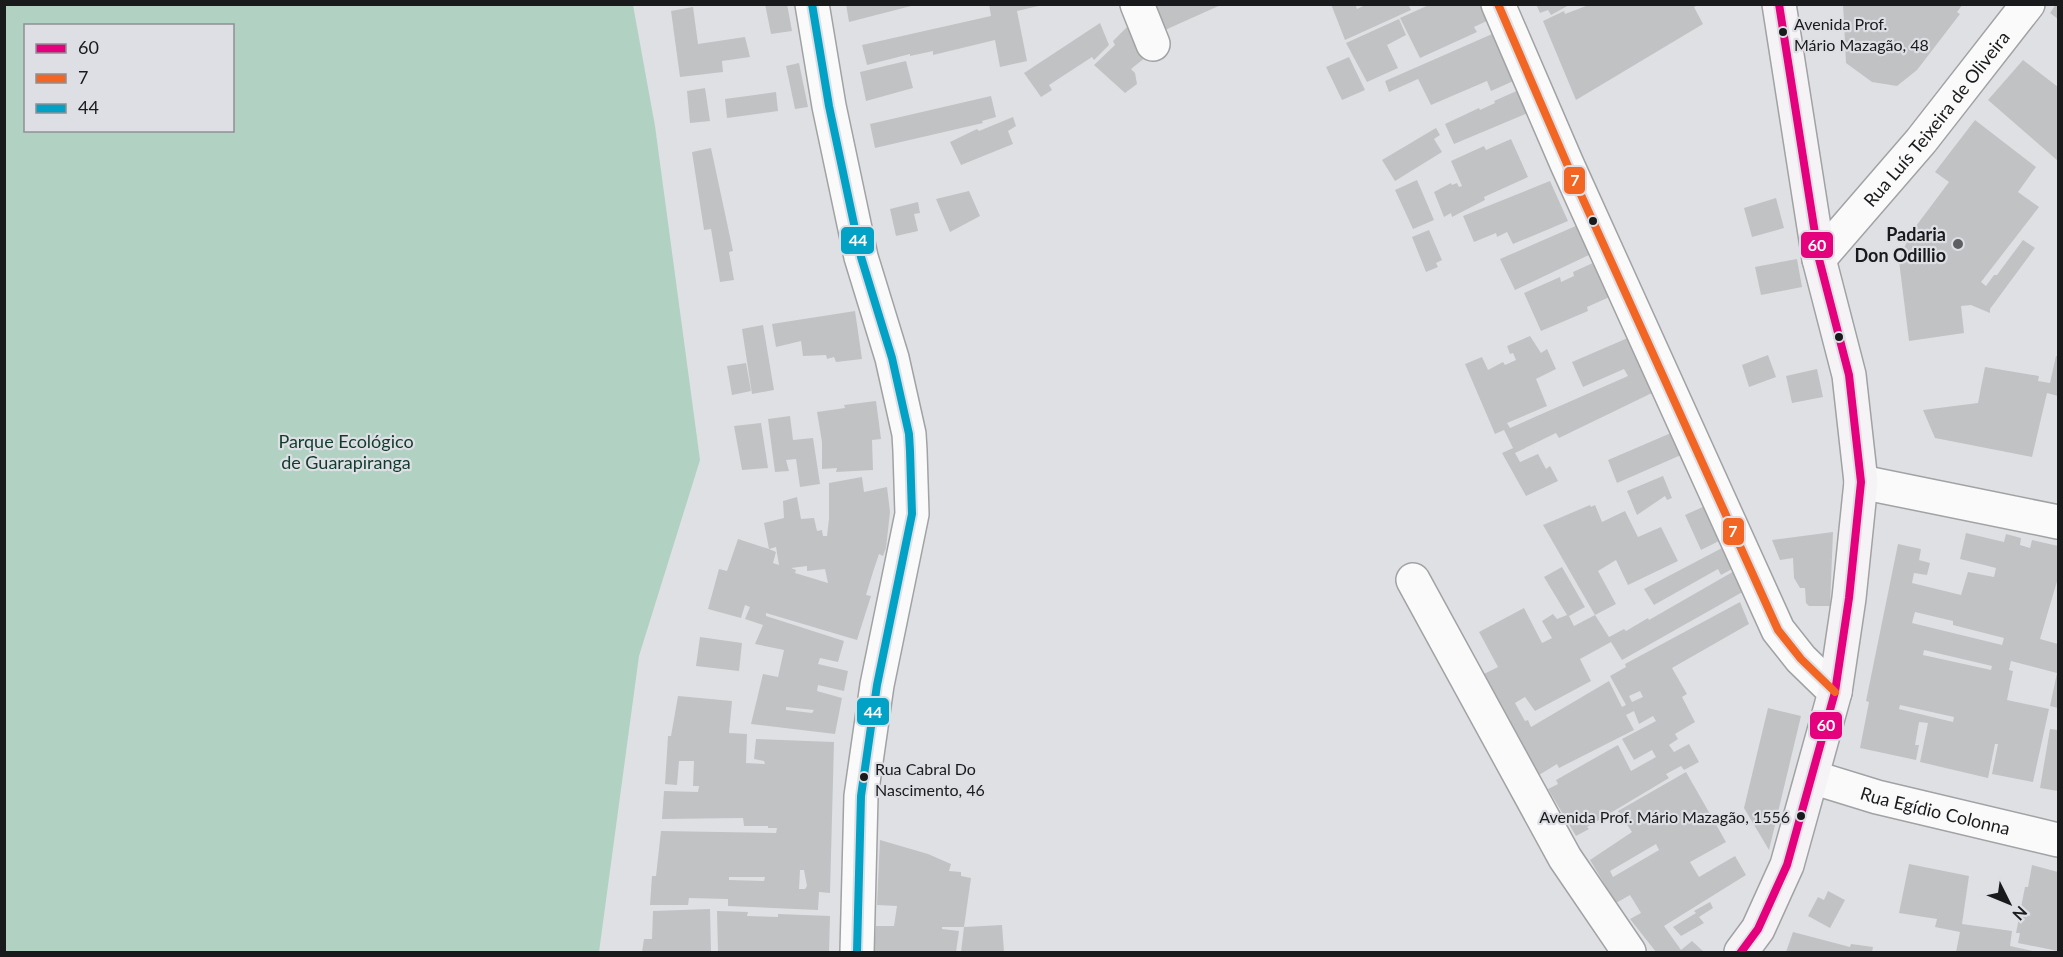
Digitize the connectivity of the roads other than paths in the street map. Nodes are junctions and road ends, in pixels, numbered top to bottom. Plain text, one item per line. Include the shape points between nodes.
1 (812, 4) edge
2 (1137, 4) edge
3 (1498, 4) edge
4 (1779, 4) edge
5 (2028, 4) edge
6 (1153, 44) dead end
7 (1819, 260) junction
8 (1861, 482) junction
9 (2058, 522) edge
10 (1413, 580) dead end
11 (1835, 692) junction
12 (1812, 777) junction
13 (2058, 840) edge
14 (858, 952) edge
15 (1629, 952) edge
16 (1741, 952) edge

1 - 14 street via 861,257 892,358 910,451 912,514 877,686 861,796
2 - 6 street
3 - 11 street via 1778,630
4 - 7 street
5 - 7 street, Rua Luís Teixeira de Oliveira via 1921,141
7 - 8 street via 1849,375
8 - 9 street
8 - 11 street
10 - 15 street via 1565,858
11 - 12 street
12 - 13 street, Rua Egídio Colonna via 1877,797
12 - 16 street via 1787,865 1758,929

